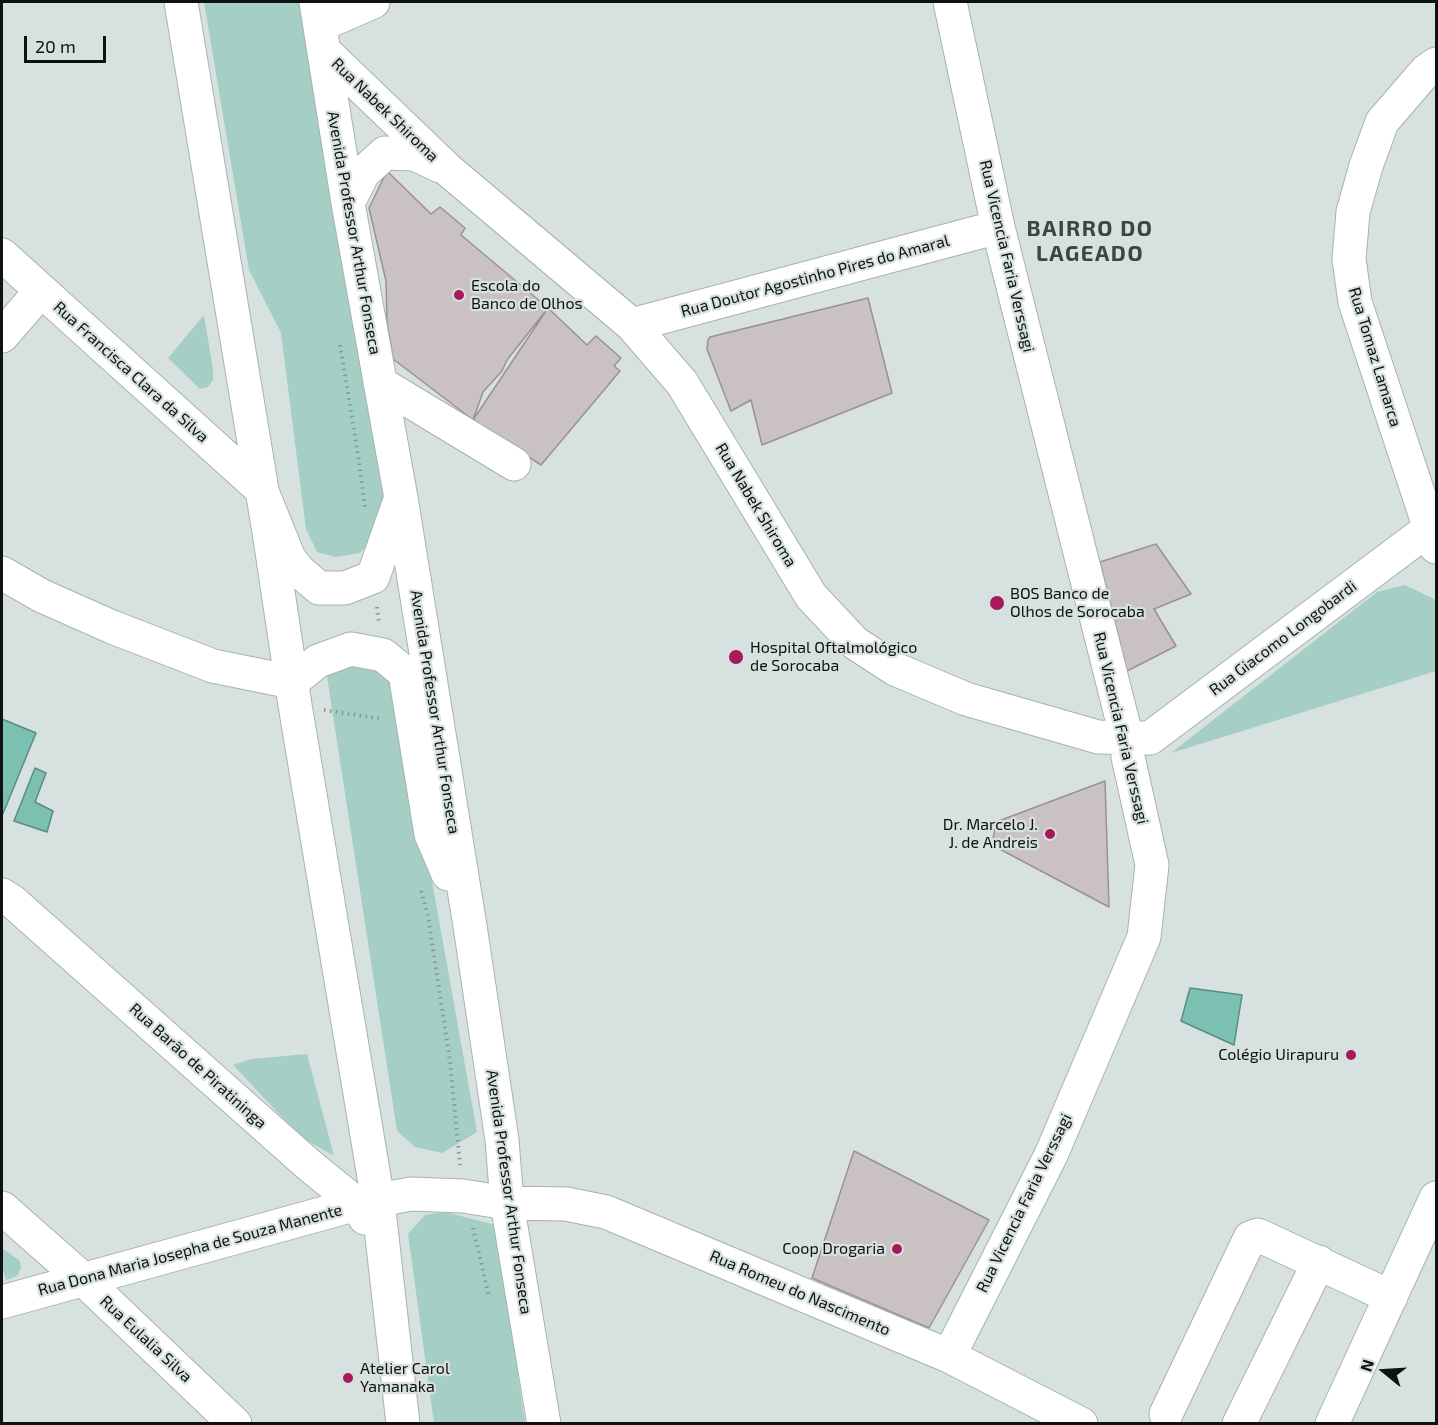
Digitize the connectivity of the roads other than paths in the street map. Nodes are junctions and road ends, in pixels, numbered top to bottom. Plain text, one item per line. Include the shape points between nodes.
1 (181, 2) edge
2 (373, 2) edge
3 (950, 2) edge
4 (320, 26) edge
5 (1437, 64) edge
6 (447, 170) junction
7 (348, 203) junction
8 (998, 227) junction
9 (2, 255) edge
10 (41, 291) junction
11 (632, 326) junction
12 (2, 336) edge
13 (380, 383) junction
14 (514, 464) dead end
15 (261, 489) junction
16 (401, 498) junction
17 (1434, 534) edge
18 (2, 573) edge
19 (292, 682) junction
20 (1127, 739) junction
21 (2, 895) edge
22 (470, 926) junction
23 (502, 1140) junction
24 (372, 1167) junction
25 (411, 1194) junction
26 (463, 1196) junction
27 (1437, 1198) edge
28 (368, 1202) junction
29 (507, 1203) junction
30 (566, 1203) junction
31 (2, 1208) edge
32 (1318, 1262) junction
33 (521, 1274) junction
34 (84, 1280) junction
35 (1391, 1298) junction
36 (2, 1302) edge
37 (949, 1356) junction
38 (1166, 1414) dead end
39 (235, 1424) edge
40 (404, 1424) edge
41 (544, 1424) edge
42 (1081, 1424) edge
43 (1239, 1424) edge
44 (1332, 1424) edge

1 - 15 street
2 - 4 street
3 - 8 street, Rua Vicencia Faria Verssagi
4 - 6 street, Rua Nabek Shiroma
4 - 7 street, Avenida Professor Arthur Fonseca
5 - 17 street, Rua Tomaz Lamarca via 1426,71 1382,122 1353,212 1349,258 1355,302
6 - 7 street, Rua Nabek Shiroma via 415,154 385,153 363,173
6 - 11 street, Rua Nabek Shiroma
7 - 13 street, Avenida Professor Arthur Fonseca
8 - 11 street, Rua Doutor Agostinho Pires do Amaral
8 - 20 street, Rua Vicencia Faria Verssagi
9 - 10 street, Rua Francisca Clara da Silva
10 - 12 street
10 - 15 street, Rua Francisca Clara da Silva
11 - 20 street, Rua Nabek Shiroma via 682,383 811,596 855,643 895,669 966,699 1098,738
13 - 14 street
13 - 16 street, Avenida Professor Arthur Fonseca
15 - 16 street via 289,558 319,588 345,588 374,577
15 - 19 street
16 - 22 street, Avenida Professor Arthur Fonseca
17 - 20 street, Rua Giacomo Longobardi via 1150,738
18 - 19 street via 42,596 112,627 213,666
19 - 22 street via 318,660 351,649 383,656 405,673 431,834
19 - 24 street
20 - 37 street, Rua Vicencia Faria Verssagi via 1152,865 1144,937 1051,1155
21 - 28 street, Rua Barão de Piratininga via 309,1165
22 - 23 street, Avenida Professor Arthur Fonseca
23 - 26 street
23 - 29 street, Avenida Professor Arthur Fonseca
24 - 25 street
24 - 28 street
25 - 26 street, Rua Dona Maria Josepha de Souza Manente
25 - 28 street, Rua Dona Maria Josepha de Souza Manente
26 - 29 street, Rua Romeu do Nascimento
27 - 35 street
28 - 34 street, Rua Dona Maria Josepha de Souza Manente
28 - 40 street via 383,1248
29 - 30 street, Rua Romeu do Nascimento
29 - 33 street, Avenida Professor Arthur Fonseca
30 - 33 street via 544,1210 531,1227
30 - 37 street, Rua Romeu do Nascimento via 606,1212
31 - 34 street, Rua Eulalia Silva
32 - 35 street
32 - 38 street via 1258,1235 1250,1238
32 - 43 street
33 - 41 street, Avenida Professor Arthur Fonseca
34 - 36 street, Rua Dona Maria Josepha de Souza Manente
34 - 39 street, Rua Eulalia Silva
35 - 44 street
37 - 42 street, Rua Romeu do Nascimento

